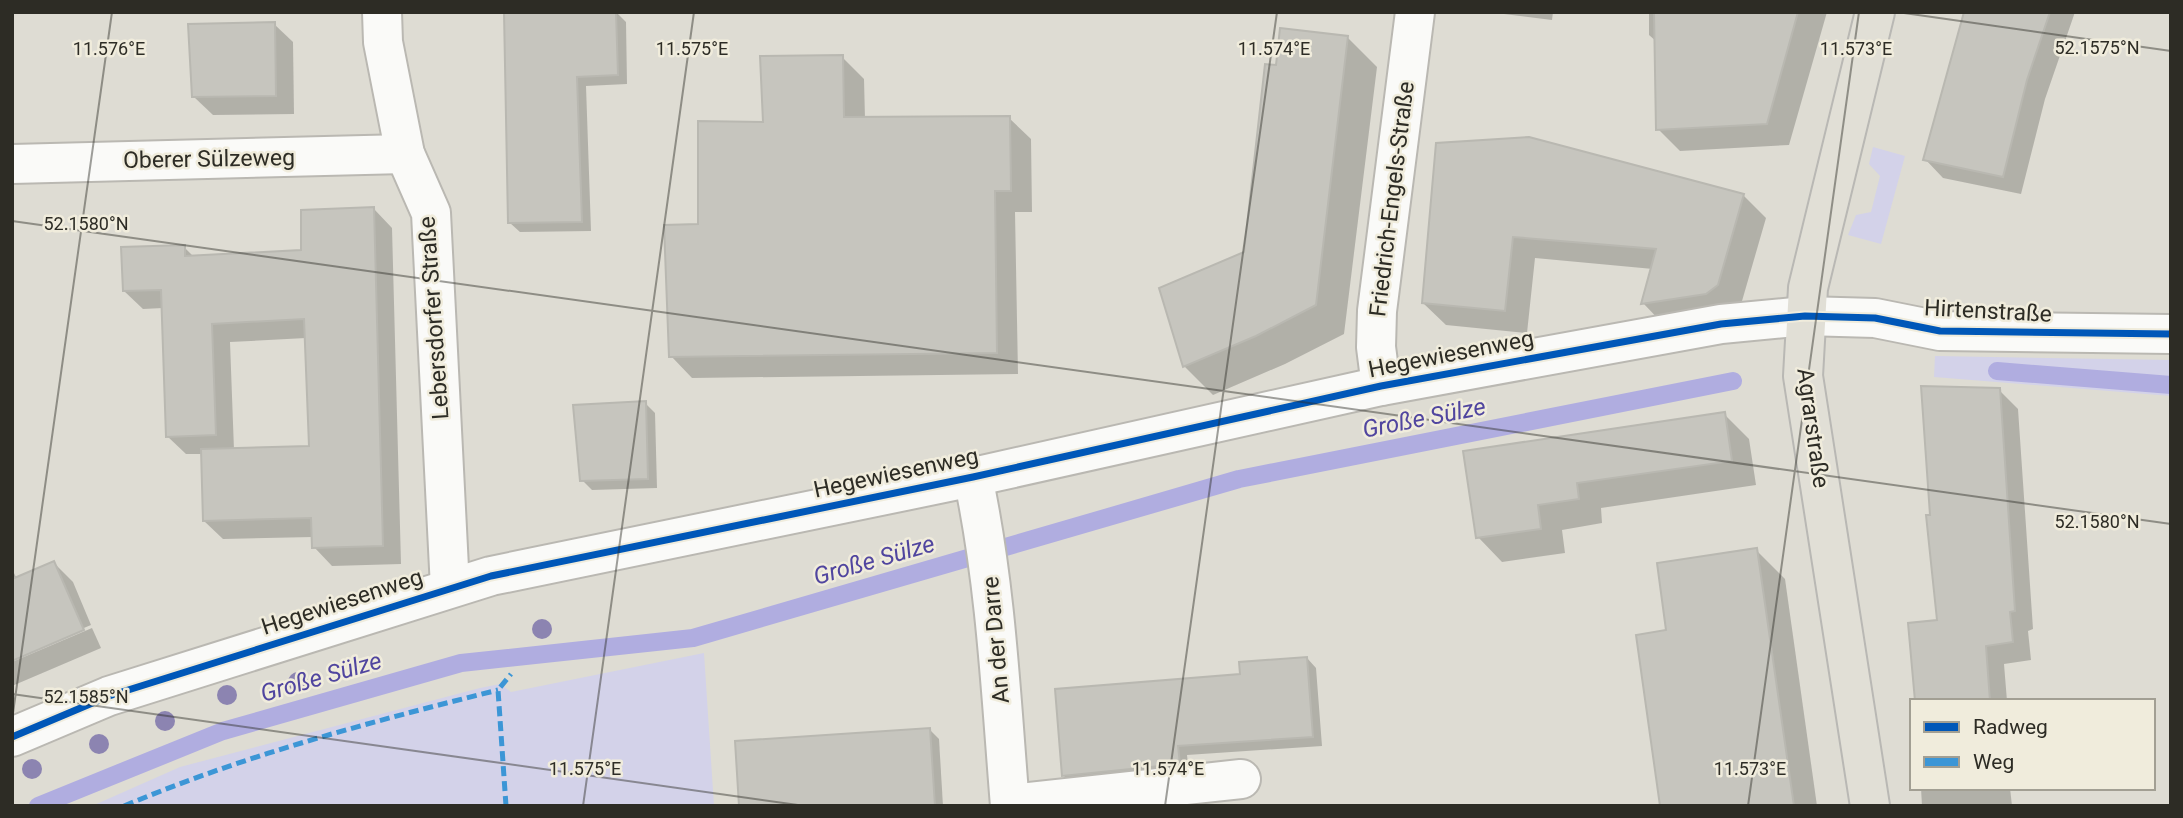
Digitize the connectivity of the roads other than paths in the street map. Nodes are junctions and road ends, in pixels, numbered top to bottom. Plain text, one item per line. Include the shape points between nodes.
1 (382, 12) edge
2 (1415, 12) edge
3 (1875, 12) edge
4 (405, 154) junction
5 (12, 163) edge
6 (1805, 316) junction
7 (2171, 334) edge
8 (1381, 386) junction
9 (973, 477) junction
10 (450, 588) junction
11 (12, 737) edge
12 (1241, 779) dead end
13 (1010, 805) edge
14 (1870, 806) edge

1 - 4 street, Lebersdorfer Straße via 383,42
2 - 8 street, Friedrich-Engels-Straße via 1377,311
3 - 6 main road, Agrarstraße via 1821,222
4 - 5 street, Oberer Sülzeweg
4 - 10 street, Lebersdorfer Straße via 431,213
6 - 7 street, Hirtenstraße via 1875,318 1940,331
6 - 8 street, Hegewiesenweg via 1721,324
6 - 14 main road, Agrarstraße via 1803,376
8 - 9 street, Hegewiesenweg
9 - 10 street, Hegewiesenweg
9 - 13 street, An der Darre via 993,596
10 - 11 street, Hegewiesenweg via 109,696
12 - 13 street, An der Darre

